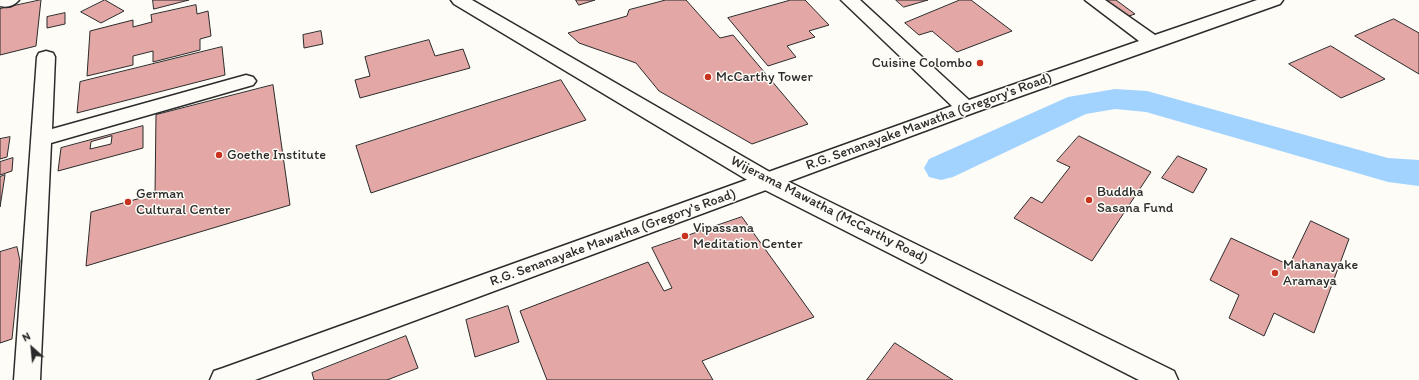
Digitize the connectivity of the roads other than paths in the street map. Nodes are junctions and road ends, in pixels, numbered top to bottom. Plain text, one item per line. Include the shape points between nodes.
1 (460, 0) edge
2 (850, 0) edge
3 (1094, 0) edge
4 (1274, 0) edge
5 (1152, 42) junction
6 (46, 57) dead end
7 (246, 81) dead end
8 (966, 108) junction
9 (42, 139) junction
10 (767, 182) junction
11 (28, 380) edge
12 (223, 380) edge
13 (1164, 380) edge

1 - 10 street, Wijerama Mawatha (McCarthy Road)
2 - 8 street
3 - 5 street
4 - 5 street, R.G. Senanayake Mawatha (Gregory's Road)
5 - 8 street, R.G. Senanayake Mawatha (Gregory's Road)
6 - 9 street
7 - 9 street
8 - 10 street, R.G. Senanayake Mawatha (Gregory's Road)
9 - 11 street
10 - 12 street, R.G. Senanayake Mawatha (Gregory's Road)
10 - 13 street, Wijerama Mawatha (McCarthy Road)

